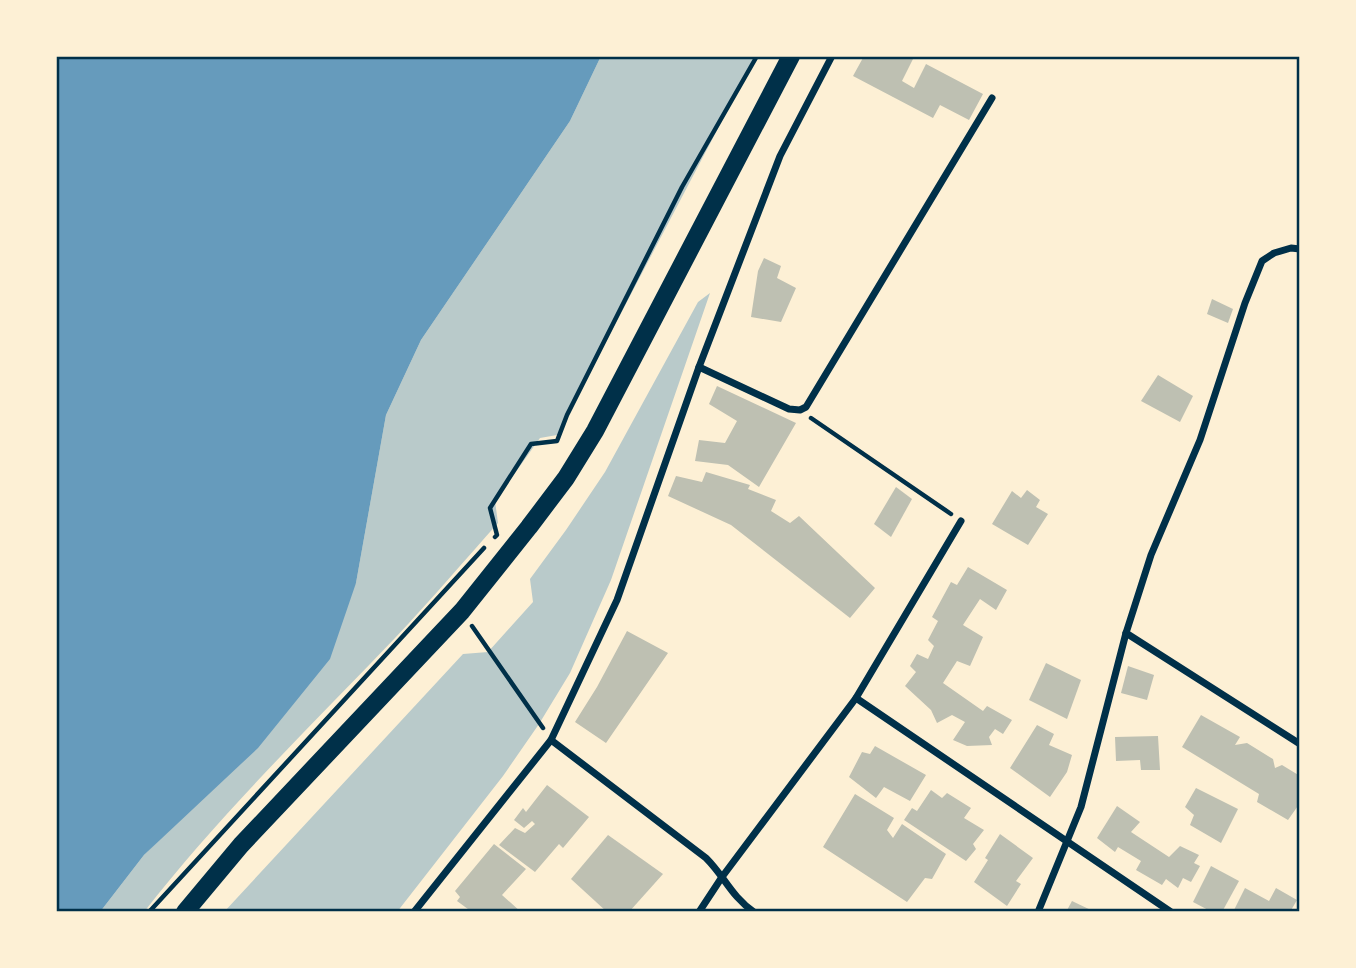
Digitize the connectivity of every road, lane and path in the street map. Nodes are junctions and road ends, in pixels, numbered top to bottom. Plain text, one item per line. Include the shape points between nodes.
1 (757, 56) edge
2 (791, 56) edge
3 (832, 56) edge
4 (992, 98) dead end
5 (1300, 249) edge
6 (699, 367) junction
7 (800, 410) junction
8 (961, 521) joint
9 (461, 611) junction
10 (1126, 633) junction
11 (856, 698) junction
12 (551, 740) junction
13 (1300, 744) edge
14 (1068, 843) junction
15 (722, 877) junction
16 (149, 912) edge
17 (185, 912) edge
18 (414, 912) edge
19 (699, 912) edge
20 (754, 912) edge
21 (1038, 912) edge
22 (1171, 912) edge

1 - 16 path via 682,187 556,441 531,444 490,508 497,535
2 - 9 main road via 595,431 566,478
3 - 6 street via 780,156
4 - 7 street via 810,402
5 - 10 street via 1274,253 1262,261
6 - 7 street via 789,410
6 - 12 street via 617,600
7 - 8 path
8 - 11 street
9 - 12 path
9 - 17 main road via 241,845
10 - 13 street
10 - 14 street
11 - 14 street
11 - 15 street
12 - 15 street via 705,858
12 - 18 street
14 - 21 street
14 - 22 street
15 - 19 street
15 - 20 street via 739,901

